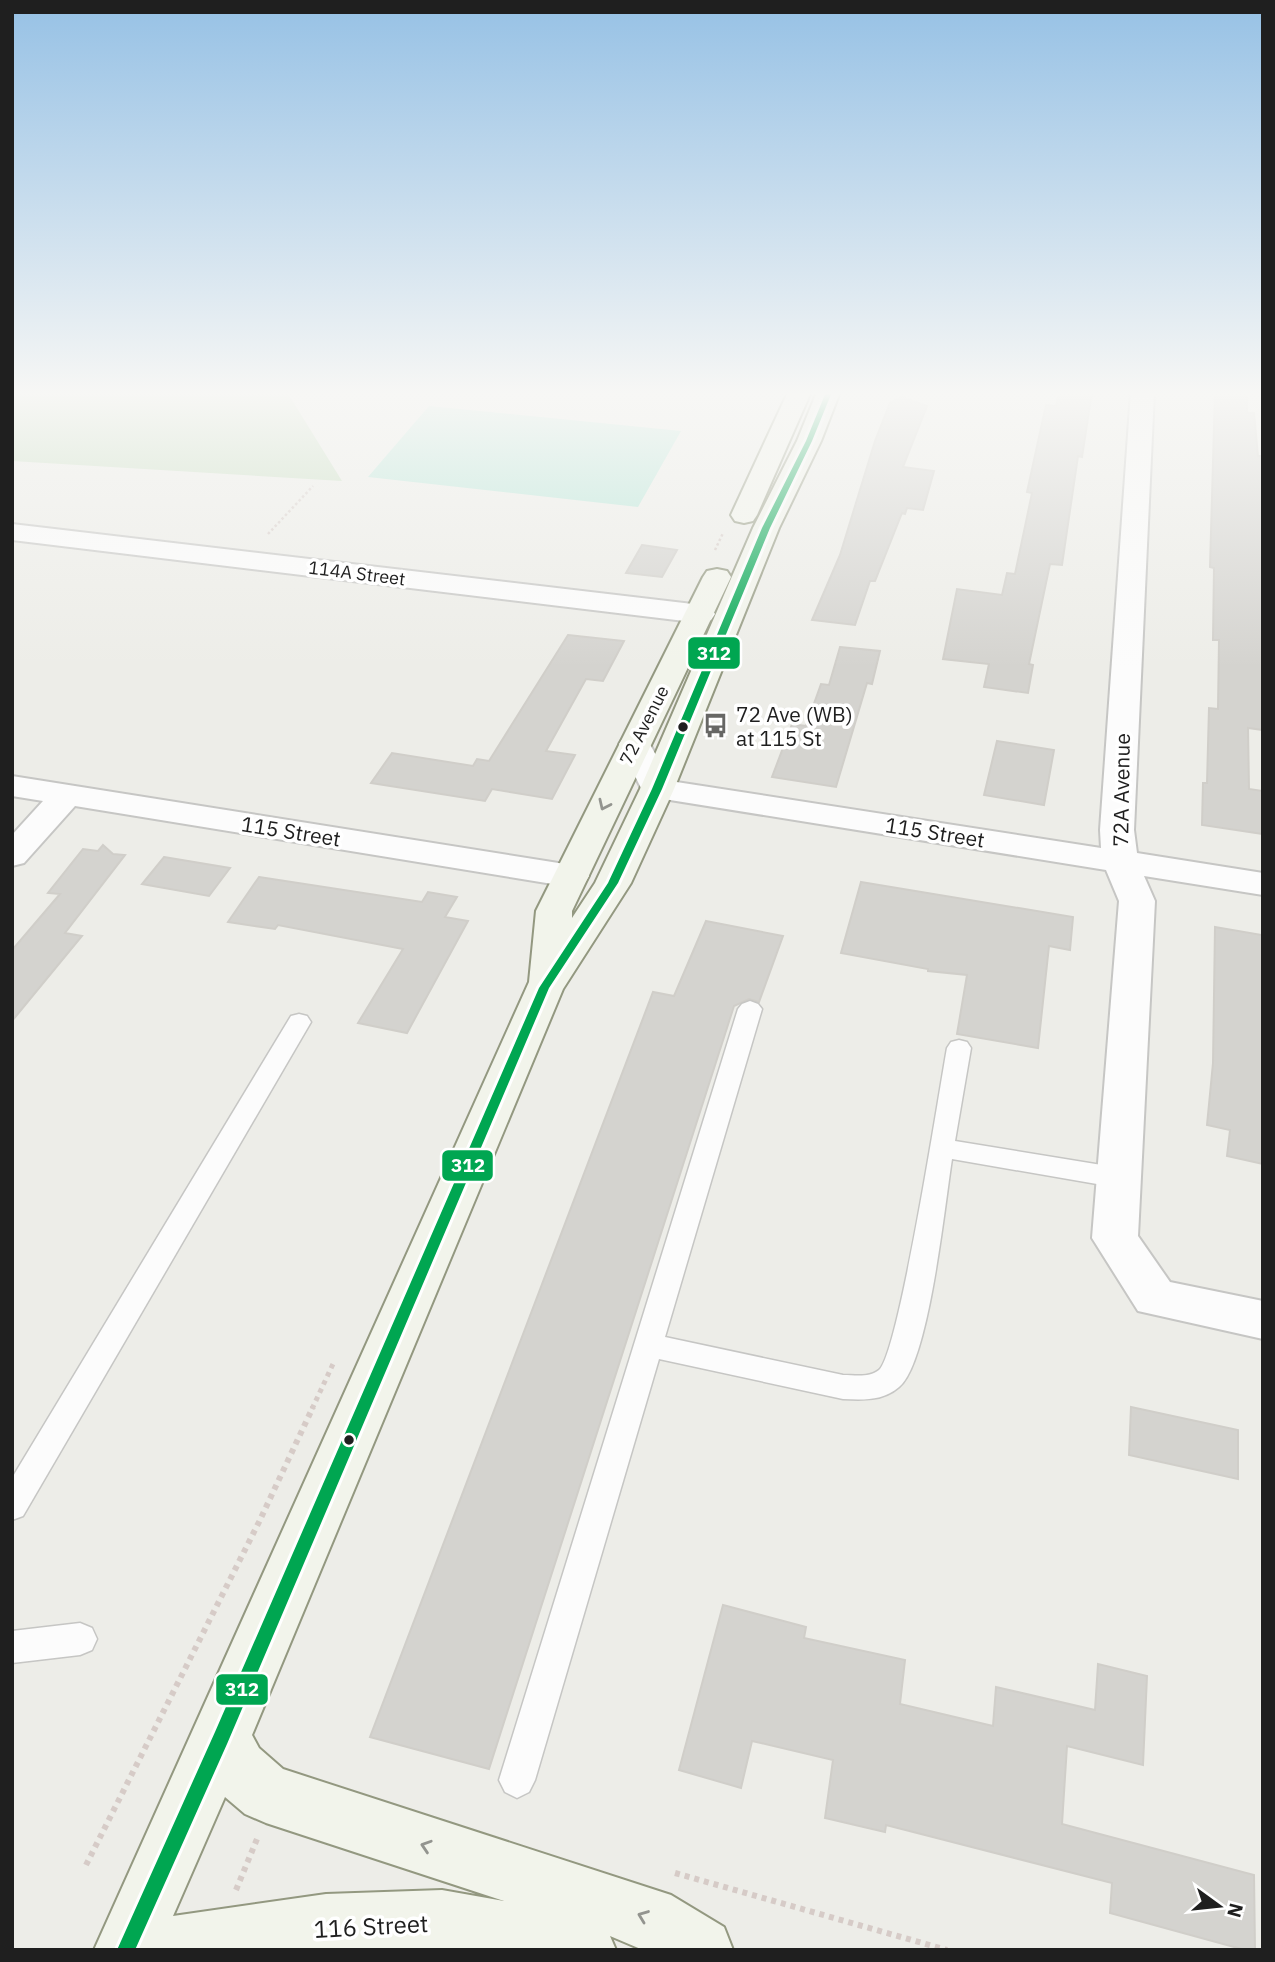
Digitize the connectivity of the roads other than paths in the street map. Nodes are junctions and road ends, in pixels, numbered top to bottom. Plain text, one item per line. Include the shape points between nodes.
1 (759, 484) edge
2 (788, 484) edge
3 (1138, 484) edge
4 (12, 531) edge
5 (701, 614) junction
6 (635, 744) junction
7 (12, 786) edge
8 (657, 789) junction
9 (66, 796) junction
10 (12, 856) edge
11 (1120, 861) junction
12 (571, 876) junction
13 (1263, 884) edge
14 (544, 988) junction
15 (750, 1009) dead end
16 (299, 1021) dead end
17 (959, 1048) dead end
18 (941, 1148) junction
19 (1120, 1178) junction
20 (1263, 1320) edge
21 (648, 1345) junction
22 (12, 1506) edge
23 (80, 1639) dead end
24 (12, 1647) edge
25 (221, 1738) junction
26 (517, 1780) dead end
27 (126, 1950) edge
28 (156, 1950) edge
29 (584, 1950) edge
30 (701, 1950) edge

1 - 5 main road, 72 Avenue
2 - 8 main road, 72 Avenue
3 - 11 street, 72A Avenue via 1117,830
4 - 5 street, 114A Street
5 - 6 main road, 72 Avenue
6 - 8 street
6 -> 12 main road, 72 Avenue
7 - 9 street, 115 Street
8 - 11 street, 115 Street
8 - 14 main road, 72 Avenue via 613,883
9 - 10 street
9 - 12 street, 115 Street
11 - 13 street, 115 Street
11 - 19 street, 72A Avenue via 1137,901
12 - 14 main road, 72 Avenue via 554,911
14 - 25 main road, 72 Avenue
15 - 21 lane
16 - 22 lane
17 - 18 lane
18 - 19 lane
18 - 21 lane via 914,1307 903,1356 890,1378 870,1388 843,1388
19 - 20 street, 72A Avenue via 1115,1238 1155,1298
21 - 26 lane
23 - 24 lane
25 - 27 main road, 72 Avenue
30 -> 25 main road via 649,1917 266,1793 238,1769
28 - 29 main road, 116 Street via 326,1926 442,1922

